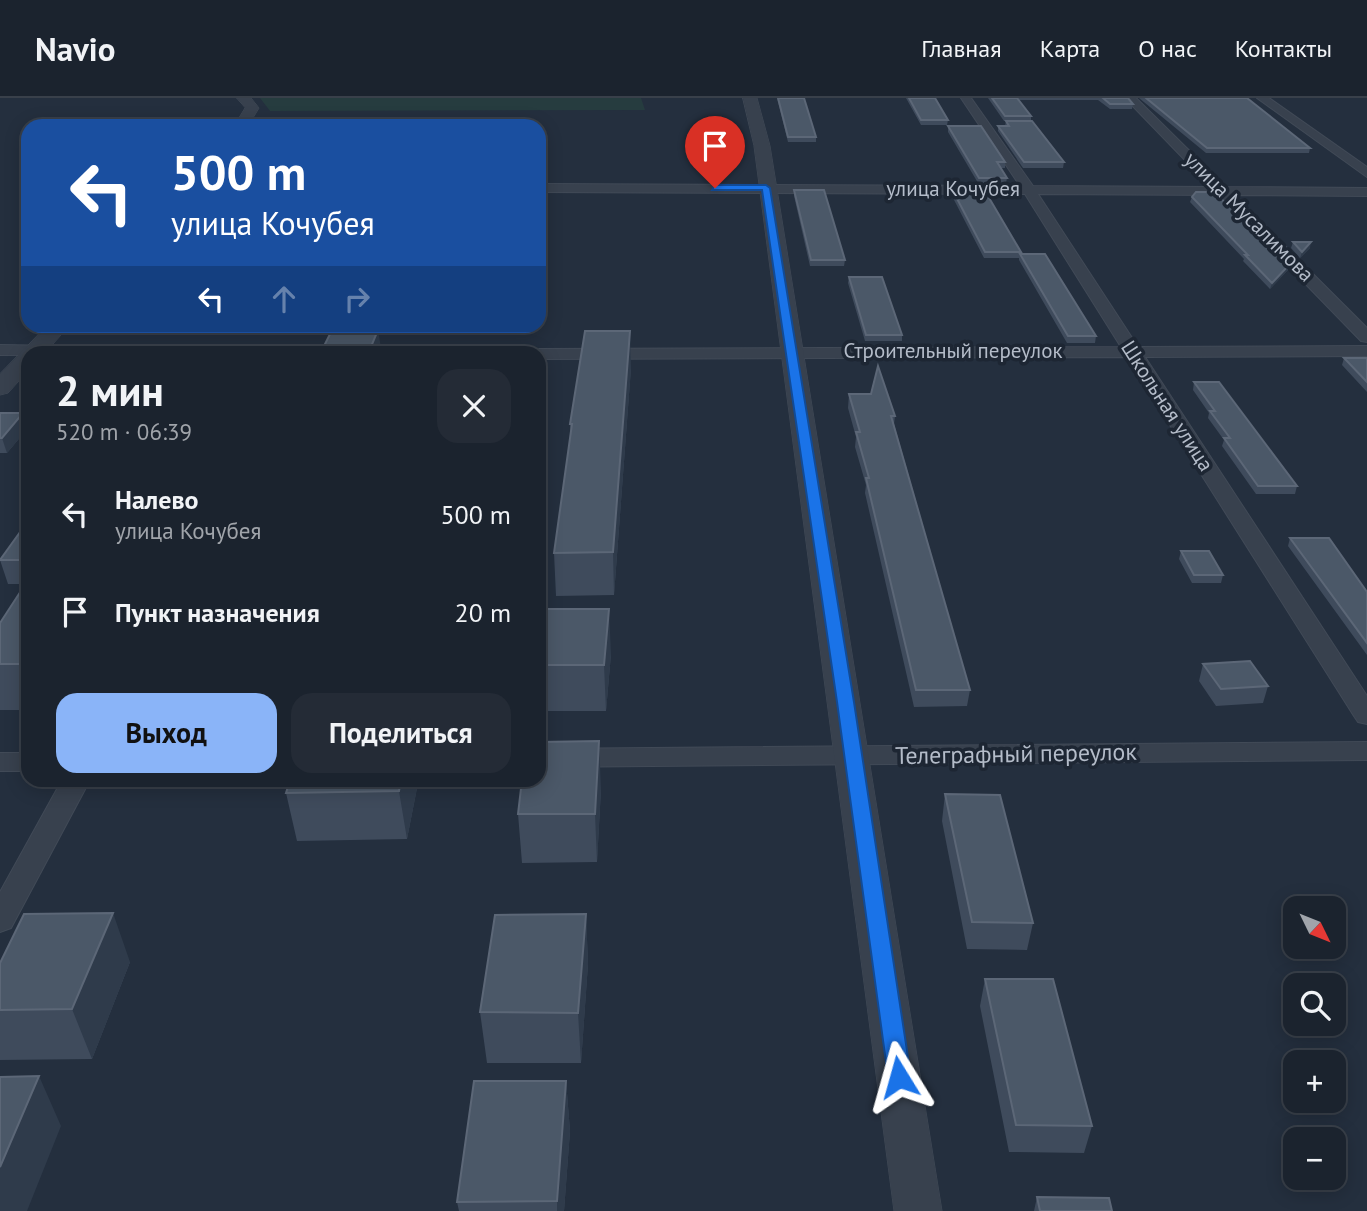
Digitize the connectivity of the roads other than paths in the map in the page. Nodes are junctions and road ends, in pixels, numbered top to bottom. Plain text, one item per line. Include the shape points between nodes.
1 (244, 98) edge
2 (750, 98) edge
3 (966, 98) edge
4 (1130, 98) edge
5 (1262, 98) edge
6 (245, 119) edge
7 (1367, 173) edge
8 (546, 188) edge
9 (766, 188) junction
10 (1028, 189) junction
11 (1223, 190) junction
12 (1367, 192) edge
13 (51, 333) edge
14 (1367, 337) edge
15 (39, 346) edge
16 (0, 350) edge
17 (1131, 351) junction
18 (1367, 351) edge
19 (792, 352) junction
20 (21, 353) edge
21 (546, 354) edge
22 (21, 365) edge
23 (0, 388) edge
24 (1367, 716) edge
25 (1367, 751) edge
26 (853, 755) junction
27 (546, 758) edge
28 (0, 762) edge
29 (21, 762) edge
30 (72, 787) edge
31 (0, 920) edge
32 (919, 1211) edge

1 - 6 street via 252,108
2 - 9 street
3 - 10 street, Школьная улица
4 - 11 street, улица Мусалимова
5 - 7 street
8 - 9 street, улица Кочубея
9 - 10 street, улица Кочубея
9 - 19 street
10 - 11 street, улица Кочубея
10 - 17 street, Школьная улица
11 - 12 street, улица Кочубея
11 - 14 street, улица Мусалимова
13 - 15 street
16 - 20 street
17 - 18 street, Строительный переулок
17 - 19 street, Строительный переулок
17 - 24 street, Школьная улица
19 - 21 street, Строительный переулок
19 - 26 street
22 - 23 street
25 - 26 street, Телеграфный переулок
26 - 27 street, Телеграфный переулок
26 - 32 street
28 - 29 street
30 - 31 street

